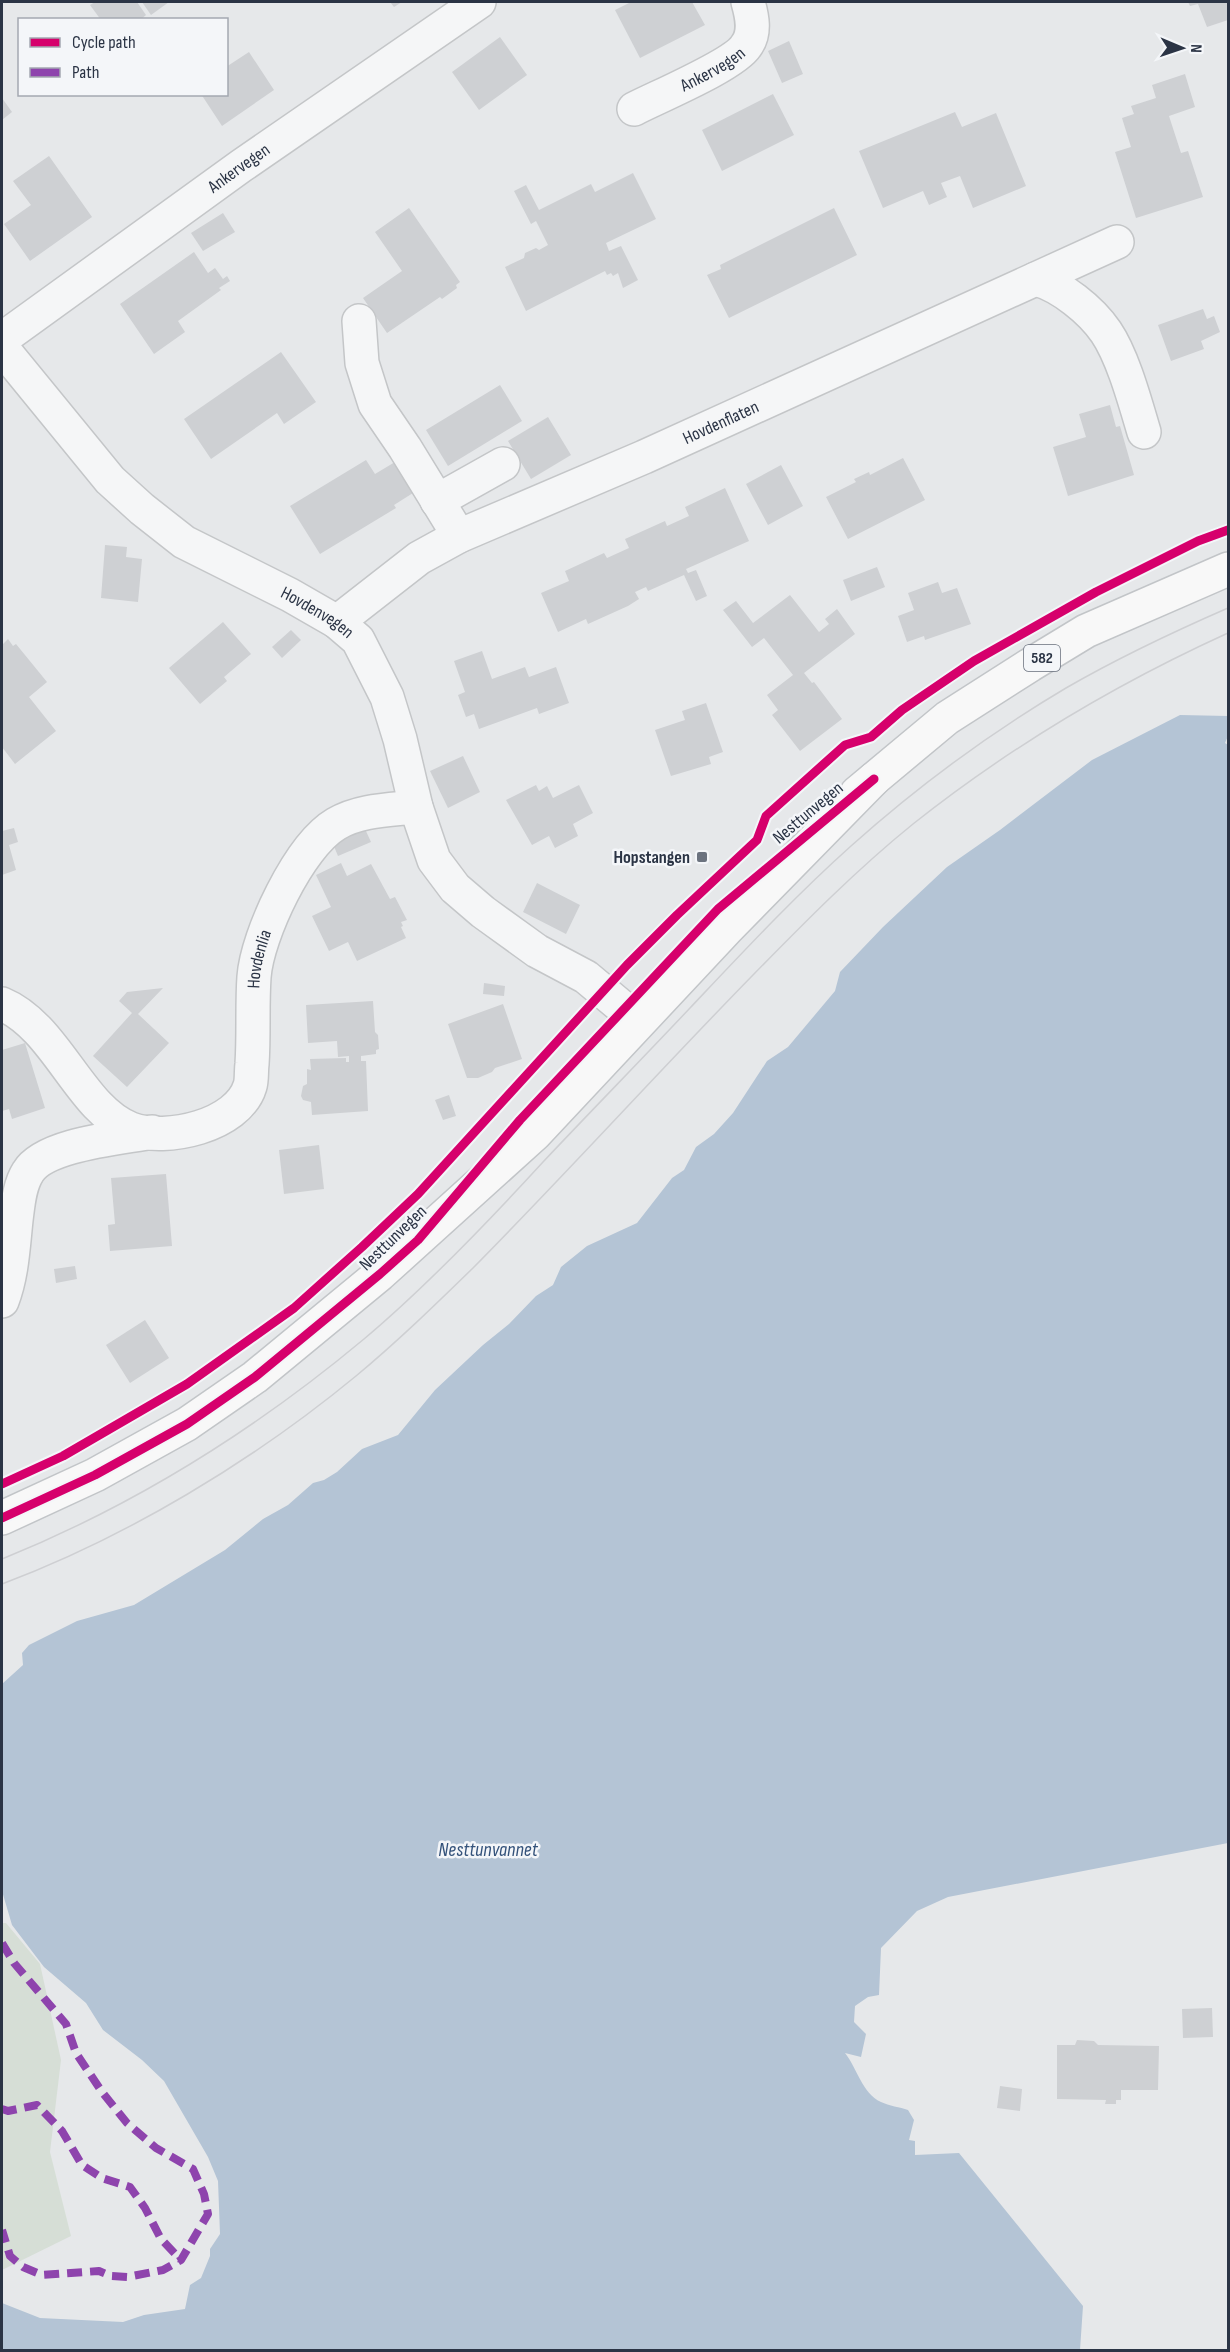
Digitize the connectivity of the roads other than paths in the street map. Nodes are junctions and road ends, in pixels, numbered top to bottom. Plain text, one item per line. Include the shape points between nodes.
1 (479, 2) edge
2 (748, 2) edge
3 (634, 109) dead end
4 (1117, 242) dead end
5 (1036, 279) junction
6 (359, 321) dead end
7 (2, 339) edge
8 (2, 348) edge
9 (1144, 432) dead end
10 (503, 464) dead end
11 (437, 501) junction
12 (459, 536) junction
13 (1228, 569) edge
14 (337, 622) junction
15 (874, 778) junction
16 (416, 807) junction
17 (2, 1004) edge
18 (623, 1008) junction
19 (154, 1132) junction
20 (418, 1240) junction
21 (2, 1301) edge
22 (2, 1518) edge

1 - 7 street, Ankervegen via 241,166
2 - 3 street, Ankervegen via 753,25 751,37 739,54
4 - 5 street, Hovdenflaten
5 - 9 street via 1051,283 1073,298 1106,332 1128,379
5 - 12 street, Hovdenflaten via 655,452
6 - 11 street via 362,363 375,404
8 - 14 street, Hovdenvegen via 110,480 151,516 184,542
10 - 11 street
11 - 12 street
12 - 14 street, Hovdenflaten via 419,558
13 - 15 main road, Nesttunvegen / 582 via 1077,637 947,718
14 - 16 street, Hovdenvegen via 358,640 387,697
15 - 18 main road, Nesttunvegen / 582 via 723,904
15 - 20 main road, Nesttunvegen / 582 via 535,1134
16 - 18 street, Hovdenvegen via 434,860 455,888 537,951 586,977
16 - 19 street, Hovdenlia via 368,812 336,824 311,846 281,895 258,948 250,1087 236,1109 218,1121 190,1130
17 - 19 street, Hovdenlia via 41,1033 101,1109 131,1129
18 - 20 main road, Nesttunvegen / 582 via 520,1120
19 - 21 street, Hovdenlia via 76,1145 46,1156 28,1170 19,1196 10,1278
20 - 22 main road, Nesttunvegen / 582 via 255,1377 187,1424 95,1475

